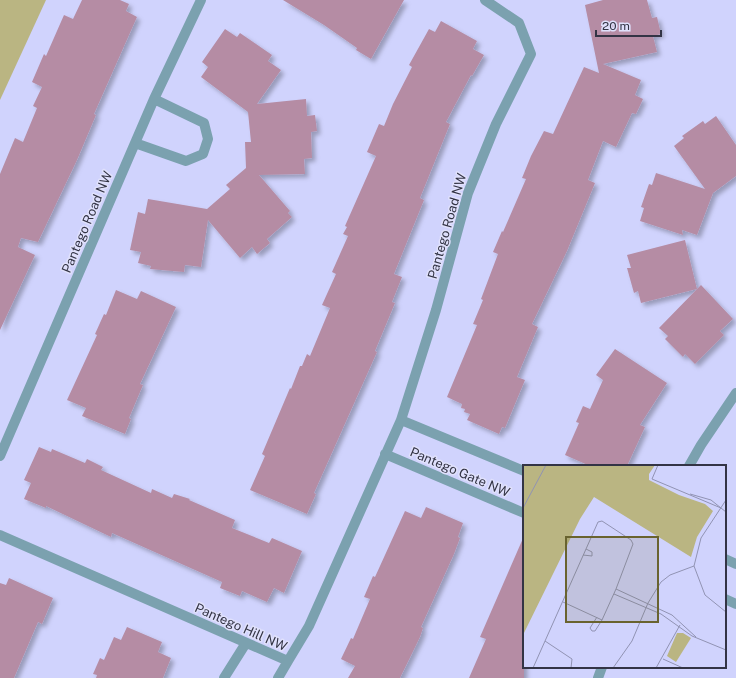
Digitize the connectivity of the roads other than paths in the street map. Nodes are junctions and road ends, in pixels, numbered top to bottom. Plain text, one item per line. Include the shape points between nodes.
1 (201, 0) edge
2 (484, 0) edge
3 (154, 99) junction
4 (135, 143) junction
5 (736, 393) edge
6 (401, 420) junction
7 (393, 436) joint
8 (385, 454) junction
9 (0, 456) edge
10 (690, 465) edge
11 (523, 472) edge
12 (523, 513) edge
13 (0, 535) edge
14 (726, 559) edge
15 (736, 564) edge
16 (726, 600) edge
17 (736, 604) edge
18 (246, 643) junction
19 (288, 661) junction
20 (602, 668) edge
21 (224, 678) edge
22 (278, 678) edge
23 (598, 678) edge

1 - 3 street, Pantego Road NW
2 - 6 street, Pantego Road NW via 519,23 531,54 496,124 468,193 436,310
3 - 4 street, Pantego Road NW
3 - 4 street via 204,124 208,139 203,154 186,161
4 - 9 street, Pantego Road NW
5 - 10 street
6 - 7 street, Pantego Road NW
6 - 11 street, Pantego Gate NW
7 - 8 street, Pantego Hill NW
8 - 12 street, Pantego Gate NW
8 - 19 street, Pantego Hill NW via 310,626
13 - 18 street, Pantego Hill NW
14 - 15 street
16 - 17 street
18 - 19 street, Pantego Hill NW
18 - 21 street
19 - 22 street
20 - 23 street

